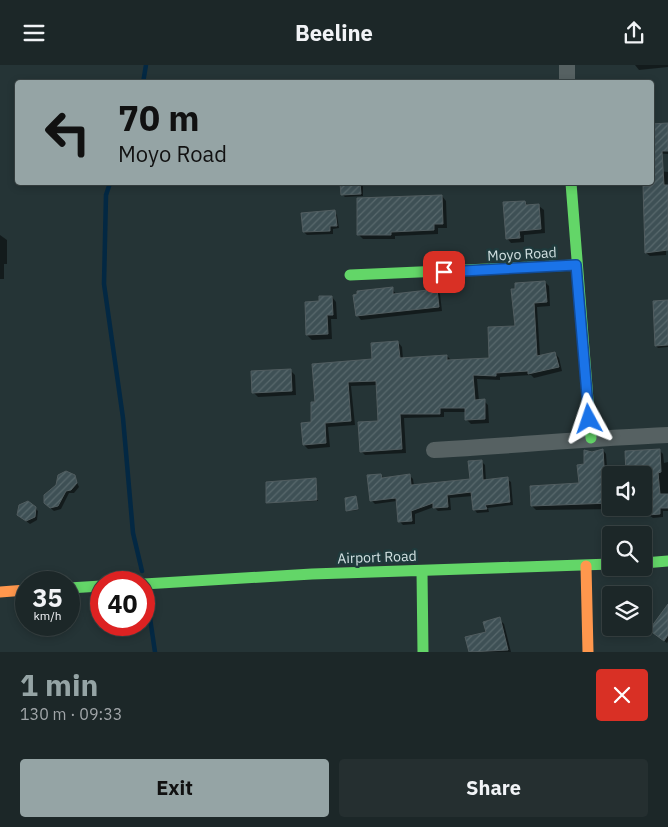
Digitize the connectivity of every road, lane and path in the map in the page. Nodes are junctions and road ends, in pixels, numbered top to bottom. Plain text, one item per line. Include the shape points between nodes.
1 (567, 65) edge
2 (567, 80) edge
3 (572, 185) edge
4 (576, 265) junction
5 (350, 275) dead end
6 (668, 435) edge
7 (591, 438) junction
8 (434, 451) dead end
9 (668, 561) edge
10 (652, 562) edge
11 (602, 565) edge
12 (586, 566) junction
13 (422, 571) junction
14 (155, 583) edge
15 (0, 591) edge
16 (15, 591) edge
17 (423, 652) edge
18 (588, 652) edge

1 - 2 street
3 - 4 street
4 - 5 street, Moyo Road
4 - 7 street
6 - 7 street
7 - 8 street
9 - 10 street
11 - 12 street, Airport Road
12 - 13 street, Airport Road
12 - 18 street
13 - 14 street, Airport Road
13 - 17 street
15 - 16 street

